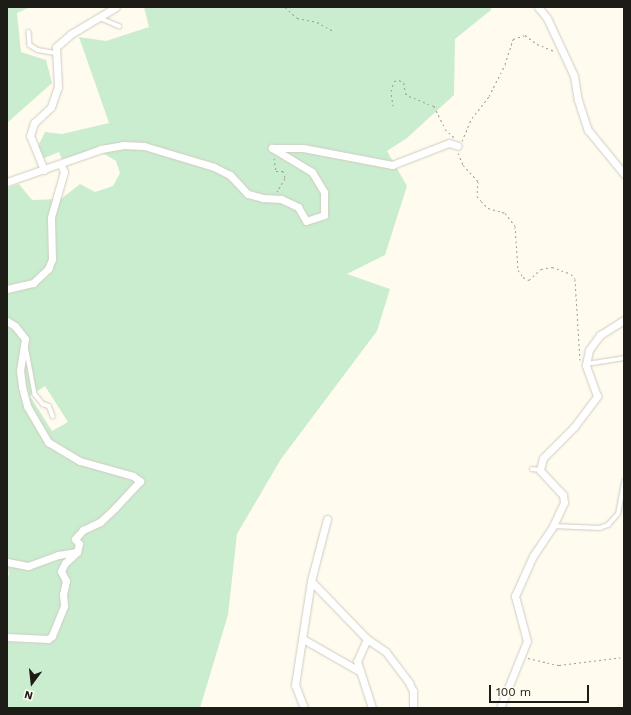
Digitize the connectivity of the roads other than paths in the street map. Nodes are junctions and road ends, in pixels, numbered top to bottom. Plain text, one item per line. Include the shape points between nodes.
1 (116, 7) edge
2 (538, 7) edge
3 (99, 17) junction
4 (119, 26) dead end
5 (29, 32) dead end
6 (55, 52) junction
7 (458, 146) road end
8 (61, 165) junction
9 (44, 170) junction
10 (624, 174) edge
11 (7, 182) edge
12 (7, 289) edge
13 (624, 320) edge
14 (7, 321) edge
15 (26, 345) junction
16 (624, 358) edge
17 (586, 365) junction
18 (53, 416) dead end
19 (532, 469) dead end
20 (540, 470) junction
21 (624, 482) edge
22 (327, 519) dead end
23 (553, 526) junction
24 (77, 552) junction
25 (7, 562) edge
26 (311, 581) junction
27 (7, 637) edge
28 (304, 639) junction
29 (366, 639) junction
30 (359, 671) junction
31 (304, 708) edge
32 (372, 708) edge
33 (413, 708) edge
34 (500, 708) edge

1 - 3 street
2 - 10 street via 547,18 574,76 578,100 588,130
3 - 4 lane
3 - 6 street via 58,43
5 - 6 lane via 30,46 38,50
6 - 9 street via 58,87 51,107 34,123 30,136
7 - 8 street via 449,142 392,165 303,148 272,148 312,172 324,192 324,215 306,221 298,207 248,194 230,175 214,167 144,146 122,145 101,149
8 - 9 street
8 - 12 street via 64,172 51,217 52,259 48,269 34,283
9 - 11 street
13 - 17 street via 600,335 589,350
14 - 15 street via 15,326 25,339
15 - 18 lane via 36,394 43,404 49,406
15 - 24 street via 20,370 22,387 27,406 48,442 80,461 127,474 140,481 105,517 83,530 75,539 78,544
16 - 17 lane
17 - 20 street via 597,396 574,427 543,458
19 - 20 lane
20 - 23 street via 563,495 562,509
21 - 23 lane via 618,514 608,525 600,528
22 - 26 street
23 - 34 street via 533,556 515,596 527,641 522,660
24 - 25 street via 58,555 28,566
24 - 27 street via 65,563 61,571 66,581 64,606 52,636 48,639
26 - 28 street
26 - 29 street
28 - 30 street
28 - 31 street via 295,685
29 - 30 street via 358,654
29 - 33 street via 386,652 410,683 413,691
30 - 32 street

